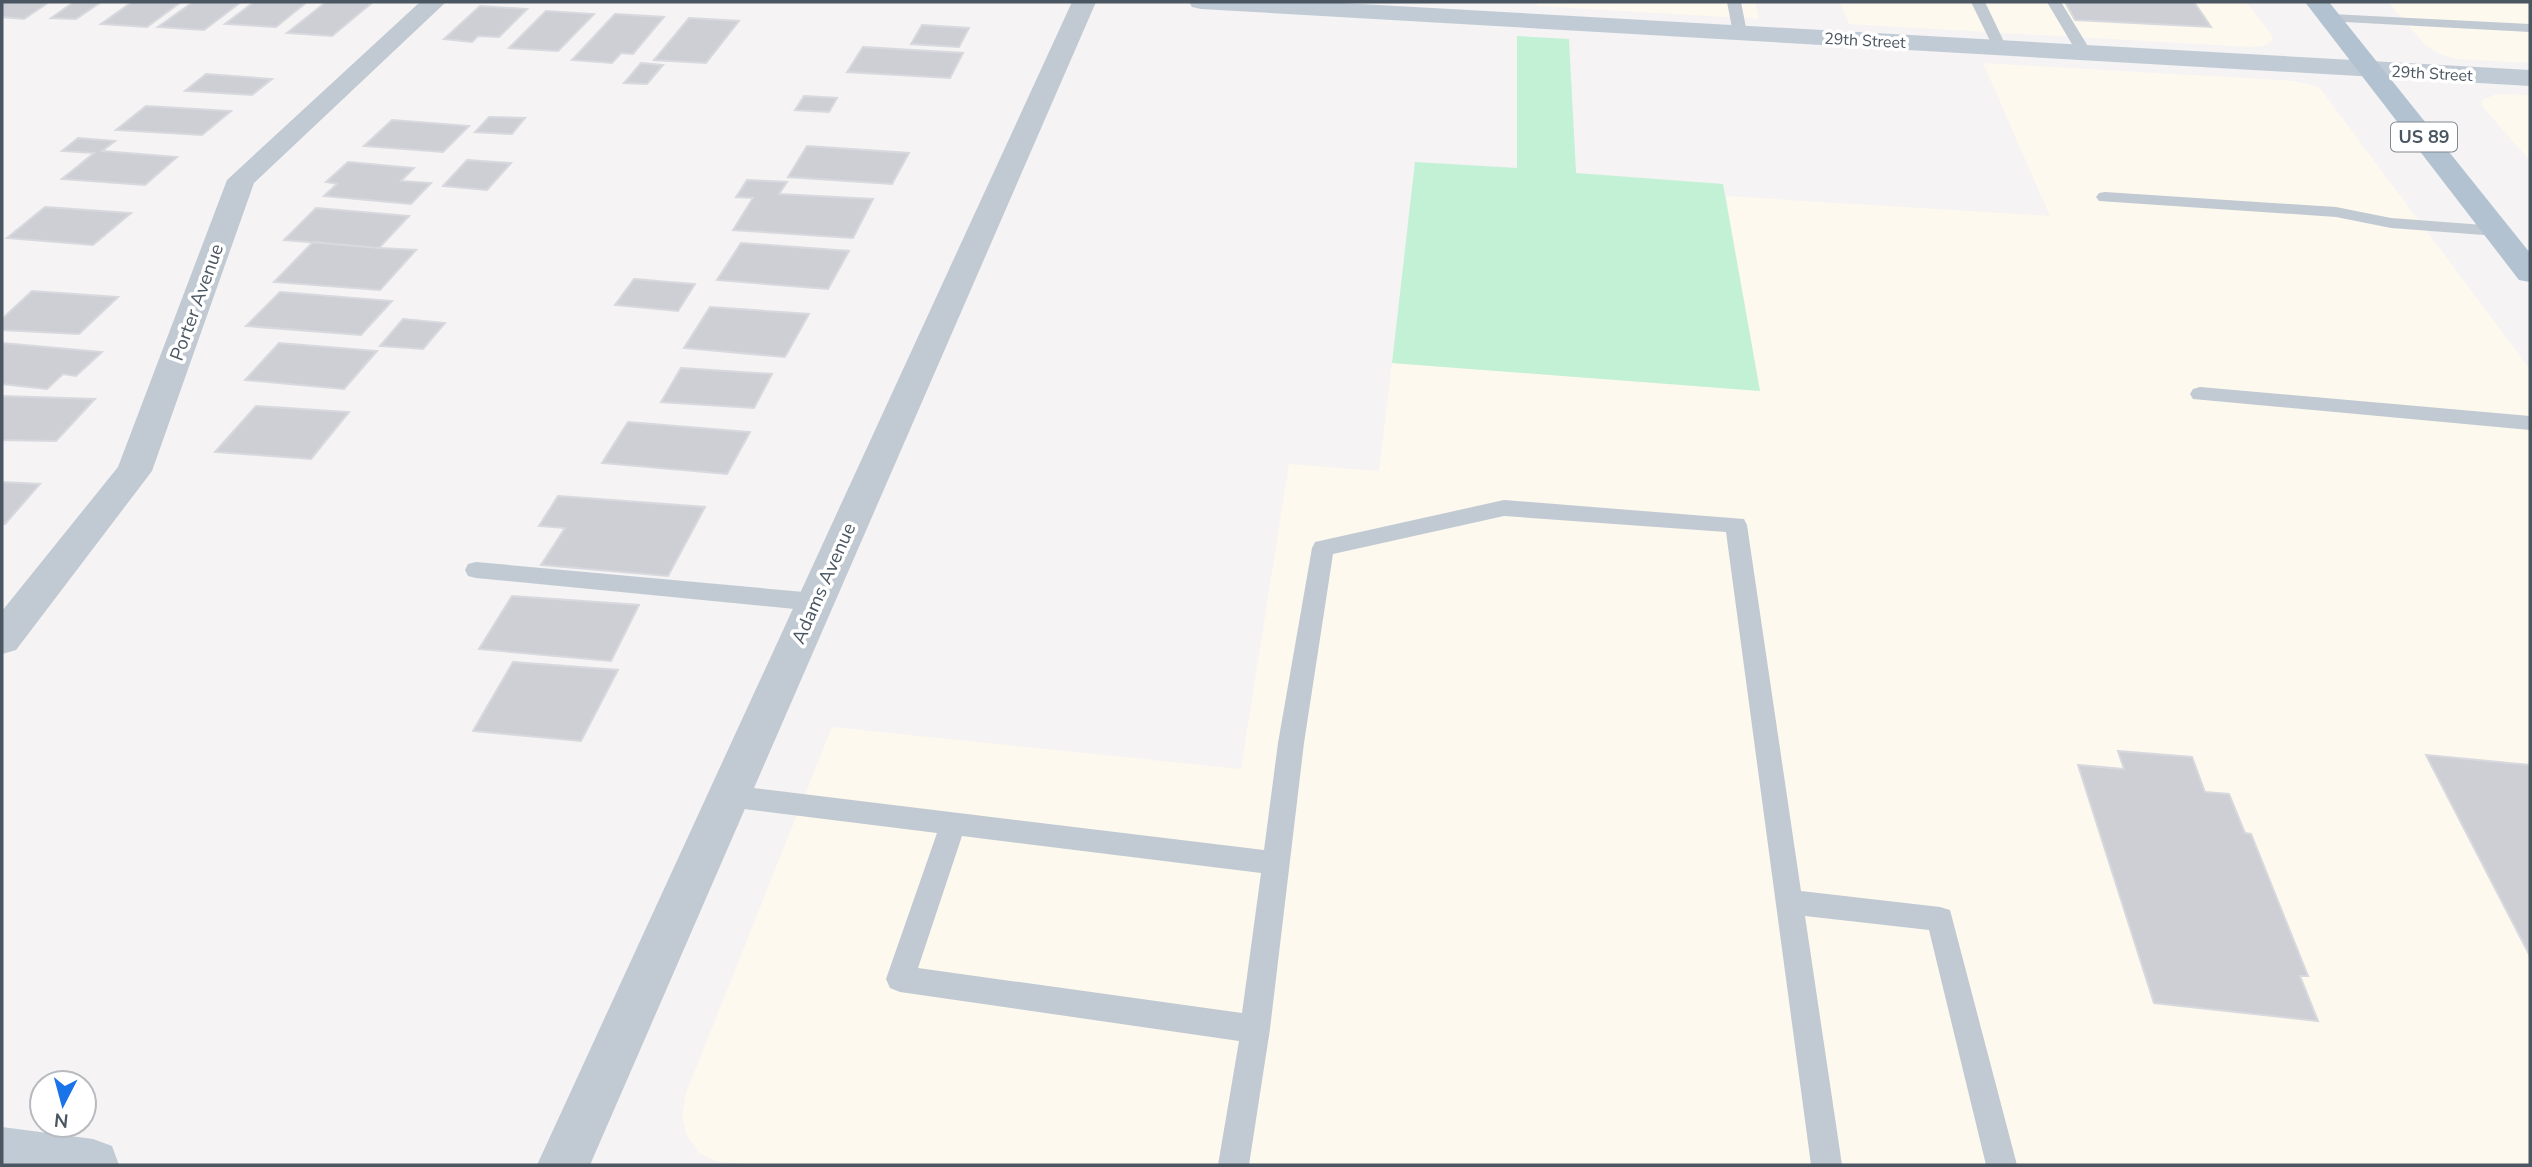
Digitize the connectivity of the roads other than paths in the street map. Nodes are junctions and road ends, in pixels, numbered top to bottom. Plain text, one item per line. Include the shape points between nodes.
1 (434, 2) edge
2 (1084, 2) edge
3 (1201, 2) edge
4 (1734, 2) edge
5 (1978, 2) edge
6 (2054, 2) edge
7 (2324, 10) edge
8 (2530, 28) edge
9 (1740, 33) junction
10 (2000, 48) junction
11 (2084, 53) junction
12 (2371, 69) junction
13 (2530, 78) edge
14 (2105, 197) dead end
15 (2497, 232) junction
16 (2530, 273) edge
17 (2200, 394) dead end
18 (2530, 423) edge
19 (476, 570) dead end
20 (815, 602) junction
21 (2, 639) edge
22 (728, 796) junction
23 (953, 824) junction
24 (1276, 863) junction
25 (1791, 902) junction
26 (1255, 1029) junction
27 (2, 1153) edge
28 (93, 1165) edge
29 (563, 1165) edge
30 (1234, 1165) edge
31 (1826, 1165) edge
32 (2002, 1165) edge

1 - 21 street, Porter Avenue via 241,180 134,471
2 - 20 street, Adams Avenue
3 - 9 street, 29th Street
4 - 9 lane
5 - 10 lane
6 - 11 lane
7 - 8 lane
7 - 12 main road, US 89
9 - 10 street, 29th Street
10 - 11 street, 29th Street
11 - 12 street, 29th Street
12 - 13 street, 29th Street
12 - 15 main road, US 89
14 - 15 lane via 2336,212 2391,223
15 - 16 main road, US 89
17 - 18 lane
19 - 20 lane
20 - 22 street, Adams Avenue
22 - 23 lane
22 - 29 street, Adams Avenue
23 - 24 lane
23 - 26 lane via 900,979
24 - 25 lane via 1323,548 1504,508 1736,525
24 - 26 lane
25 - 31 lane
25 - 32 lane via 1940,919
26 - 30 lane
27 - 28 street

